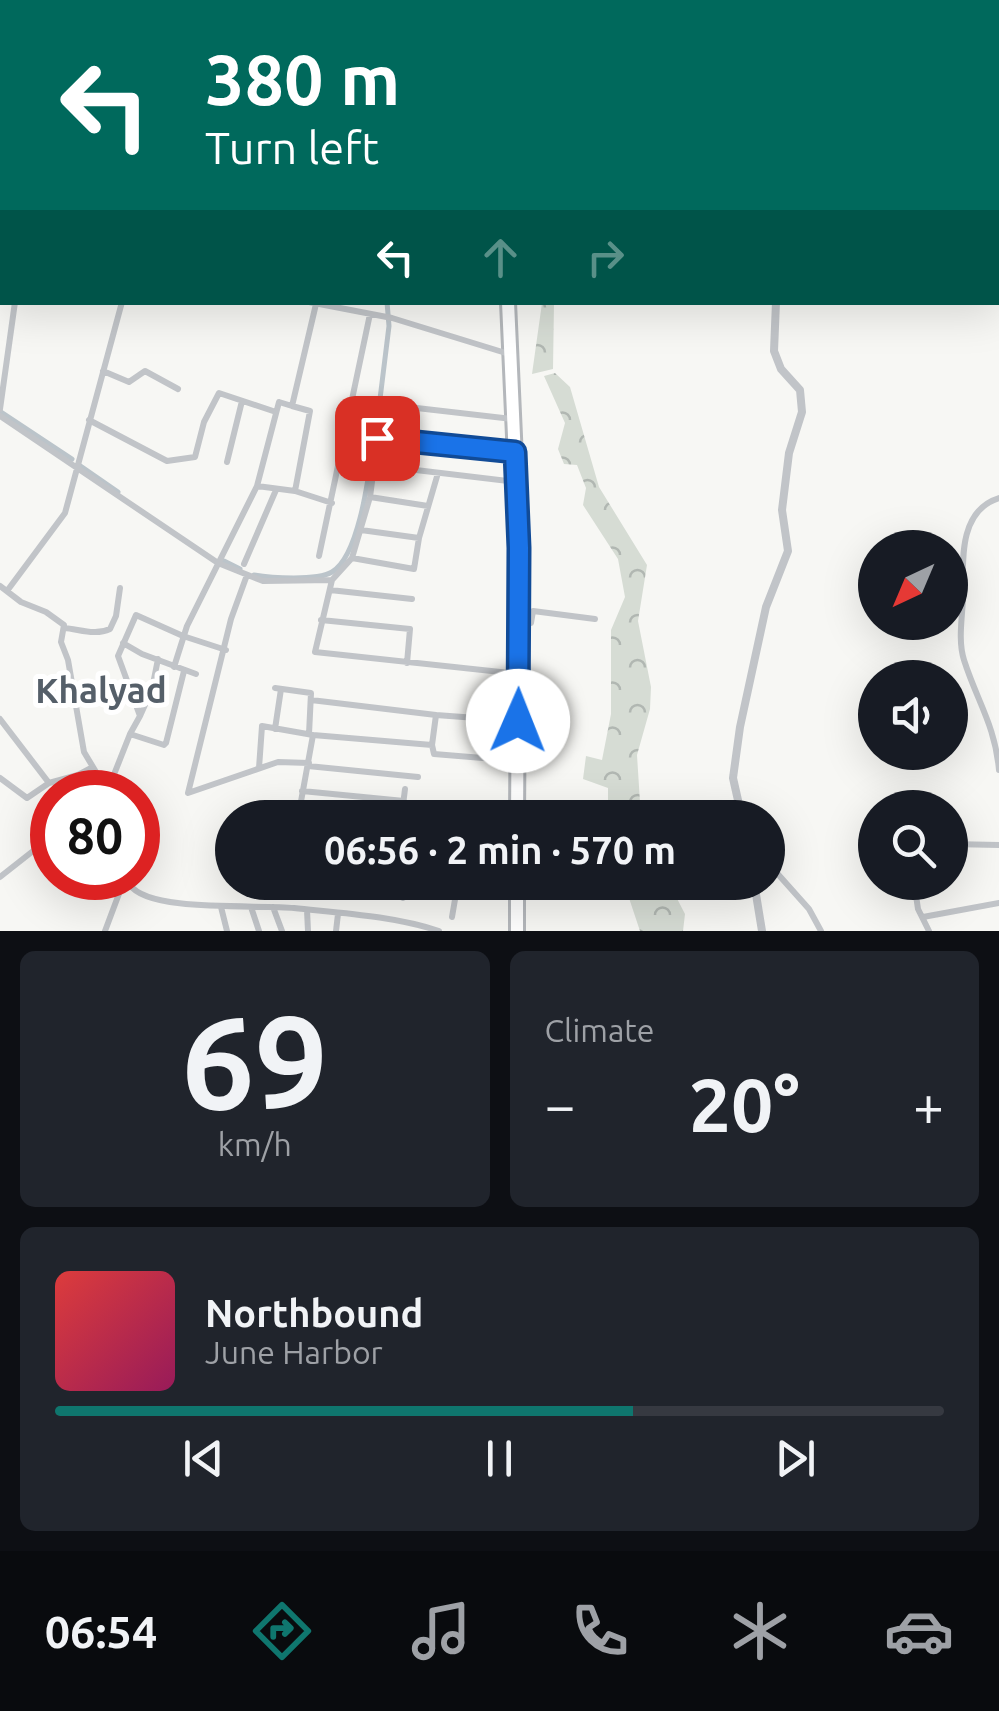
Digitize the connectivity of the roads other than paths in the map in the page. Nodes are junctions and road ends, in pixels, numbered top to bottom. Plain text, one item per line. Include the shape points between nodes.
1 (16, 305) edge
2 (121, 305) edge
3 (311, 305) edge
4 (322, 305) edge
5 (508, 305) edge
6 (776, 305) edge
7 (370, 314) junction
8 (510, 354) junction
9 (103, 371) junction
10 (178, 389) dead end
11 (242, 401) junction
12 (292, 406) junction
13 (276, 412) junction
14 (0, 413) edge
15 (89, 420) junction
16 (514, 420) junction
17 (377, 438) junction
18 (515, 452) junction
19 (226, 462) dead end
20 (374, 465) junction
21 (76, 468) junction
22 (438, 474) junction
23 (516, 482) junction
24 (257, 486) junction
25 (276, 490) junction
26 (295, 491) junction
27 (370, 498) junction
28 (999, 498) edge
29 (332, 502) junction
30 (428, 506) junction
31 (361, 530) junction
32 (418, 538) junction
33 (319, 556) dead end
34 (352, 558) junction
35 (220, 564) junction
36 (244, 564) dead end
37 (246, 575) junction
38 (332, 580) junction
39 (3, 588) edge
40 (120, 588) dead end
41 (330, 590) junction
42 (412, 599) dead end
43 (595, 618) dead end
44 (322, 620) junction
45 (519, 624) junction
46 (64, 628) junction
47 (183, 636) junction
48 (123, 643) junction
49 (226, 650) junction
50 (158, 660) junction
51 (408, 663) junction
52 (174, 667) junction
53 (184, 671) junction
54 (196, 674) dead end
55 (519, 674) junction
56 (312, 700) junction
57 (436, 715) junction
58 (140, 716) junction
59 (0, 718) edge
60 (518, 721) junction
61 (275, 729) junction
62 (130, 734) junction
63 (311, 735) junction
64 (432, 745) junction
65 (518, 761) junction
66 (309, 764) junction
67 (260, 768) junction
68 (94, 769) edge
69 (39, 770) edge
70 (116, 770) edge
71 (999, 770) edge
72 (418, 777) dead end
73 (0, 778) edge
74 (405, 789) dead end
75 (302, 791) junction
76 (30, 796) edge
77 (301, 800) edge
78 (390, 800) edge
79 (404, 800) edge
80 (517, 800) edge
81 (738, 800) edge
82 (968, 845) edge
83 (999, 846) edge
84 (30, 853) edge
85 (0, 877) edge
86 (785, 882) edge
87 (160, 898) edge
88 (117, 900) edge
89 (455, 900) edge
90 (516, 900) edge
91 (757, 900) edge
92 (918, 900) edge
93 (999, 903) edge
94 (251, 906) junction
95 (272, 906) junction
96 (221, 907) junction
97 (307, 910) junction
98 (338, 914) junction
99 (452, 917) dead end
100 (922, 917) junction
101 (105, 931) edge
102 (226, 931) edge
103 (259, 931) edge
104 (282, 931) edge
105 (308, 931) edge
106 (336, 931) edge
107 (439, 931) edge
108 (516, 931) edge
109 (762, 931) edge
110 (821, 931) edge
111 (930, 931) edge

1 - 14 street
2 - 9 street
3 - 12 street
4 - 7 street
5 - 8 highway
6 - 81 street via 774,351 800,390 802,412 782,510 788,551 766,606 740,727 733,778
7 - 8 street
7 - 29 street
8 - 16 highway
9 - 10 street via 129,382 146,371
9 - 15 street
11 - 13 street
11 - 15 street via 219,392 195,457 167,461
11 - 19 street
12 - 13 street via 279,402
12 - 26 street via 310,411
13 - 24 street
14 - 21 street
15 - 21 street
16 - 17 street via 382,404
16 - 18 highway
17 - 18 street
17 - 20 street
18 - 23 highway
20 - 22 street
20 - 27 street
21 - 35 street
21 - 39 street via 65,513
22 - 23 street
22 - 30 street
23 - 45 highway
24 - 25 street
24 - 35 street
25 - 26 street
25 - 36 street
26 - 29 street
27 - 30 street
27 - 31 street
28 - 71 street via 982,508 964,539 961,633 964,661 997,741
29 - 33 street
30 - 32 street
31 - 32 street
31 - 34 street
32 - 34 street via 414,569
34 - 38 street
35 - 37 street
35 - 47 street
37 - 38 street via 286,583
37 - 49 street
38 - 41 street
39 - 46 street
40 - 46 street via 110,629
41 - 42 street
41 - 44 street
43 - 45 street via 533,612 531,623
44 - 51 street via 410,629
44 - 51 street via 315,652
45 - 55 highway
46 - 68 street via 61,642 84,752
47 - 48 street via 136,615
47 - 49 street
47 - 52 street
48 - 50 street
48 - 58 street via 118,656
49 - 67 street via 188,793
50 - 52 street
50 - 58 street
51 - 55 street
52 - 53 street
53 - 54 street
53 - 62 street via 166,744
55 - 60 highway
56 - 57 street
56 - 61 street via 311,693 278,688
56 - 63 street
57 - 60 street
57 - 64 street
58 - 62 street
59 - 69 street
60 - 65 highway
61 - 63 street
61 - 67 street via 262,726
62 - 70 street
63 - 64 street
63 - 66 street
64 - 65 street via 434,754
65 - 80 highway
66 - 67 street
66 - 72 street
66 - 75 street
73 - 76 street
74 - 79 street
75 - 77 street
75 - 78 street
82 - 83 street
84 - 85 street
86 - 110 street
87 - 96 street
88 - 101 street
89 - 99 street
90 - 108 highway
91 - 109 street
92 - 100 street
93 - 100 street
94 - 95 street
94 - 96 street
94 - 103 street
95 - 97 street
95 - 104 street
96 - 102 street
97 - 98 street
97 - 105 street
98 - 106 street
98 - 107 street
100 - 111 street

